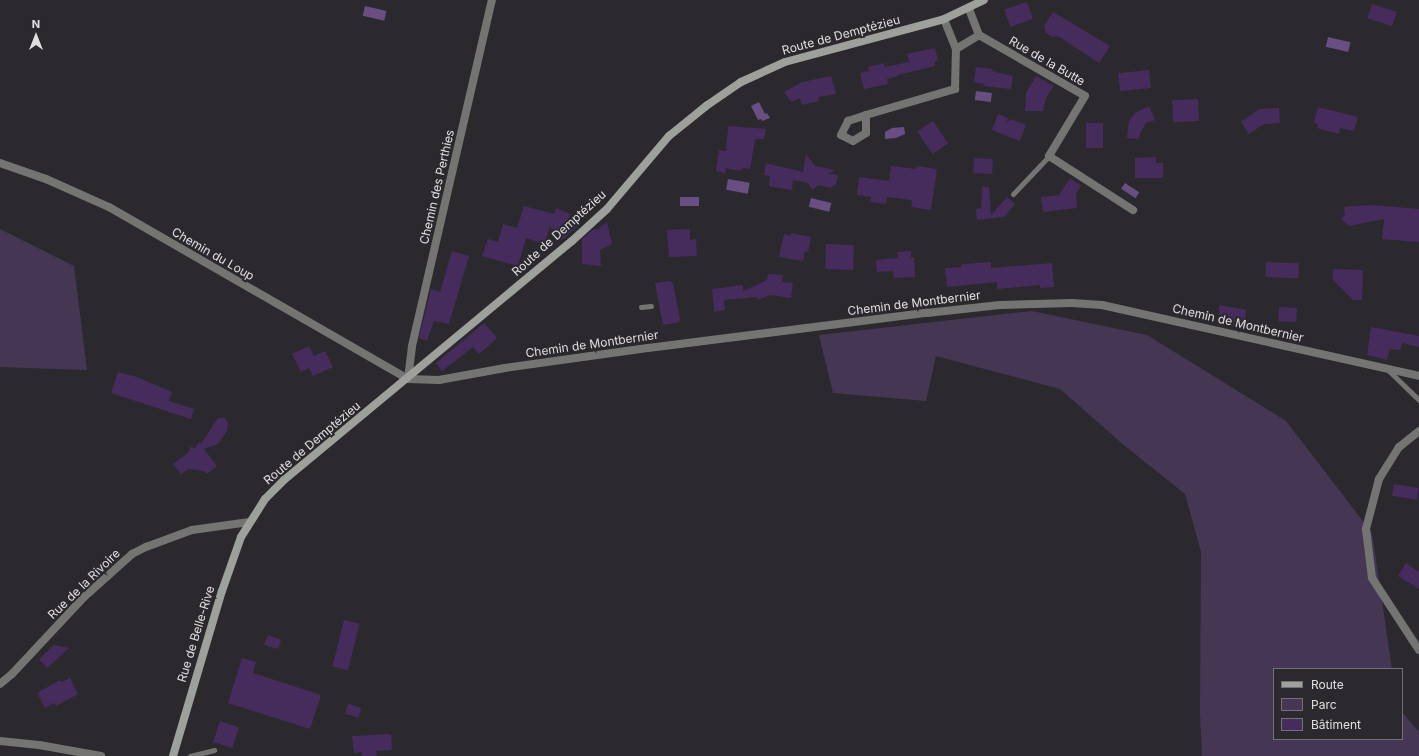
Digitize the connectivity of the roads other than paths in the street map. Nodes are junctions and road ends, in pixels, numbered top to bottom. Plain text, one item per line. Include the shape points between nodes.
1 (492, 0) edge
2 (984, 0) edge
3 (969, 9) junction
4 (944, 19) junction
5 (979, 35) junction
6 (956, 49) junction
7 (866, 115) dead end
8 (1049, 156) junction
9 (0, 163) edge
10 (1013, 194) dead end
11 (1134, 210) dead end
12 (651, 306) dead end
13 (641, 307) dead end
14 (1386, 368) junction
15 (1419, 376) edge
16 (408, 379) junction
17 (1419, 400) edge
18 (1419, 431) edge
19 (249, 522) junction
20 (1419, 650) edge
21 (0, 684) edge
22 (0, 740) edge
23 (214, 750) dead end
24 (101, 756) edge
25 (173, 756) edge
26 (190, 756) edge

1 - 16 street, Chemin des Perthies via 412,346
2 - 3 street, Route de Demptézieu
3 - 4 street, Route de Demptézieu
3 - 5 street
4 - 6 street
4 - 16 street, Route de Demptézieu via 785,62 741,82 669,136 597,218
5 - 6 street
5 - 8 street, Rue de la Butte via 1084,96
6 - 7 street via 955,89
8 - 10 lane
8 - 11 street
9 - 16 street, Chemin du Loup via 46,179 109,208
12 - 13 lane
14 - 15 street, Chemin de Montbernier
14 - 16 street, Chemin de Montbernier via 1102,304 1072,303 1000,305 927,312 648,348 439,380
14 - 17 lane
16 - 19 street, Route de Demptézieu via 284,480
18 - 20 street via 1399,447 1379,479 1366,528 1372,578
19 - 21 street, Rue de la Rivoire via 192,530 132,554 83,598
19 - 25 street, Rue de Belle-Rive via 222,591
22 - 24 street
23 - 26 lane

